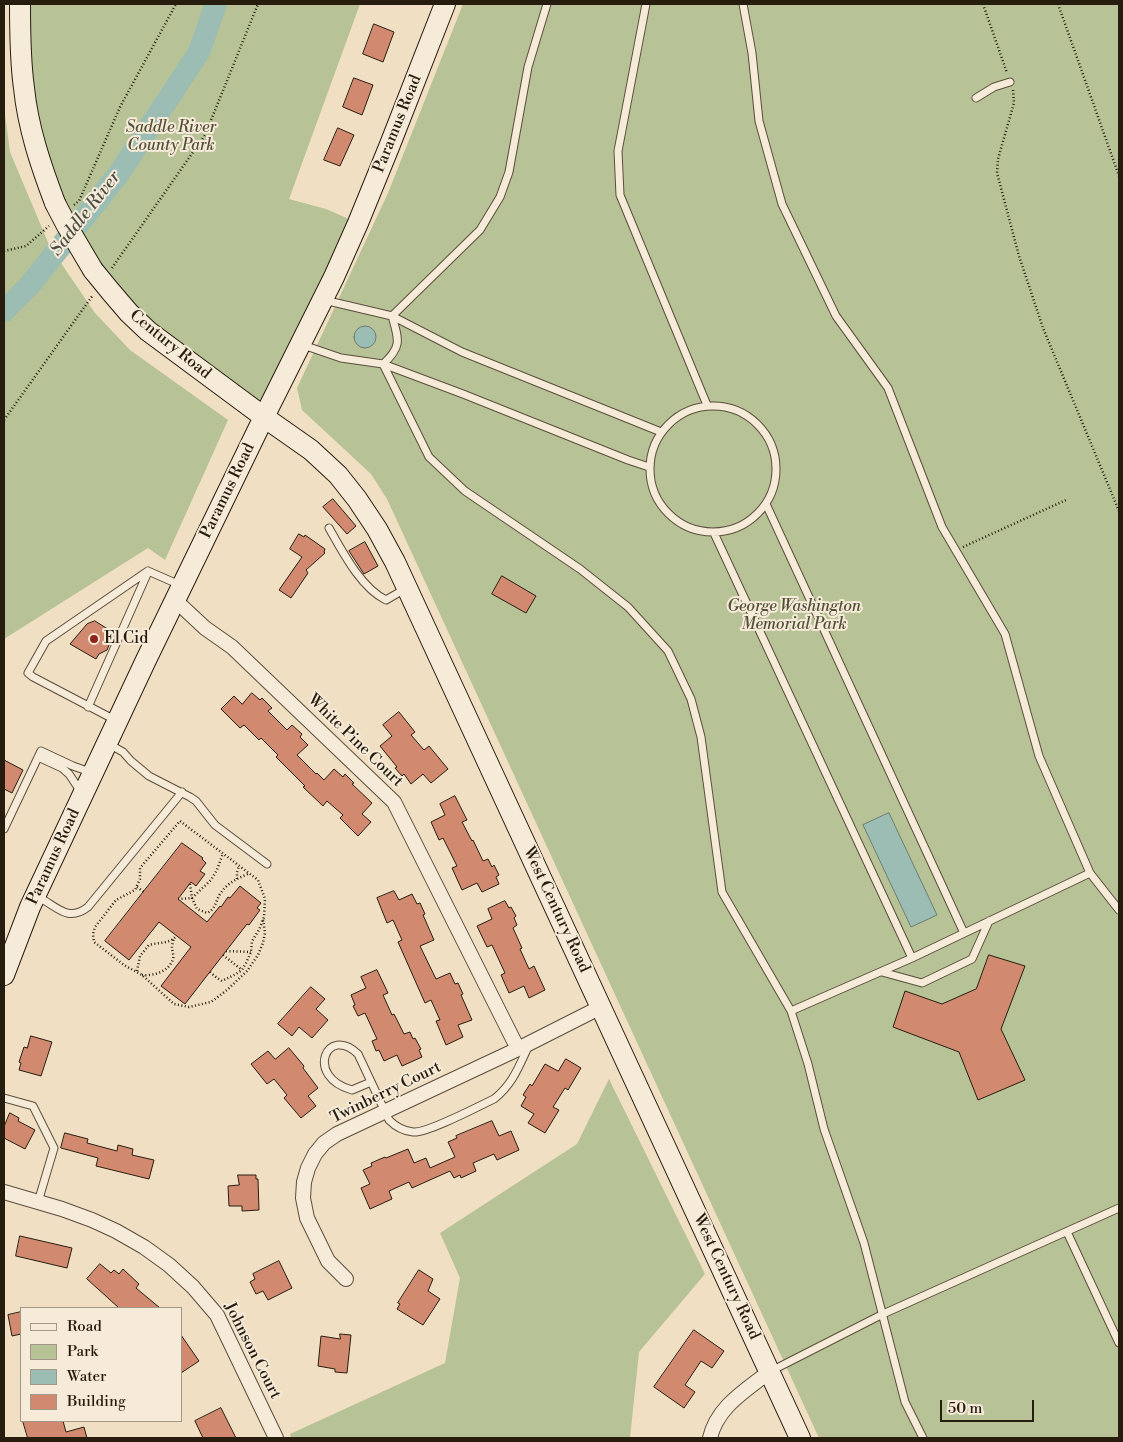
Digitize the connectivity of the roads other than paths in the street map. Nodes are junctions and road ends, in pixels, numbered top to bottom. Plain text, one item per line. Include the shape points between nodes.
1 (20, 4) edge
2 (445, 4) edge
3 (548, 4) edge
4 (646, 4) edge
5 (743, 4) edge
6 (1010, 82) road end
7 (976, 98) dead end
8 (322, 300) junction
9 (392, 316) junction
10 (300, 344) junction
11 (383, 364) junction
12 (707, 405) junction
13 (264, 417) junction
14 (660, 432) junction
15 (649, 467) junction
16 (766, 504) junction
17 (329, 528) dead end
18 (714, 533) junction
19 (148, 572) junction
20 (407, 587) junction
21 (179, 593) junction
22 (88, 707) junction
23 (118, 721) junction
24 (107, 743) junction
25 (40, 754) junction
26 (93, 772) junction
27 (182, 792) junction
28 (83, 795) junction
29 (4, 829) edge
30 (267, 864) dead end
31 (1090, 873) junction
32 (35, 896) junction
33 (1119, 910) edge
34 (989, 921) junction
35 (964, 933) junction
36 (912, 958) junction
37 (6, 963) edge
38 (882, 972) junction
39 (601, 1007) junction
40 (791, 1011) junction
41 (524, 1046) junction
42 (371, 1082) junction
43 (4, 1098) edge
44 (385, 1111) junction
45 (4, 1192) edge
46 (38, 1202) junction
47 (1119, 1208) edge
48 (1067, 1232) junction
49 (346, 1279) dead end
50 (883, 1314) junction
51 (1119, 1343) edge
52 (769, 1372) junction
53 (276, 1438) edge
54 (710, 1438) edge
55 (800, 1438) edge
56 (923, 1438) edge

1 - 13 main road, Century Road, bridge via 28,113 38,156 71,233 98,275 129,313 148,331
2 - 8 main road, Paramus Road via 362,215
3 - 9 lane via 528,67 509,172 500,197 480,230
4 - 12 lane via 618,151 620,195
5 - 31 lane via 759,121 782,204 836,316 888,388 942,527 1005,634 1039,756
6 - 7 lane
8 - 9 lane
8 - 10 main road, Paramus Road
9 - 11 lane via 398,337 394,354
9 - 14 lane via 462,352
10 - 11 lane via 341,358
10 - 13 main road, Paramus Road
11 - 15 lane
11 - 40 lane via 429,457 465,491 580,569 628,607 668,651 691,699 701,737 722,892
12 - 14 lane via 681,414
12 - 16 lane via 731,408 752,418 768,436 776,459 775,482
13 - 20 main road, West Century Road via 311,450 338,475 377,529
13 - 21 main road, Paramus Road
14 - 15 lane via 652,448
15 - 18 lane via 653,492 667,514 689,528
16 - 18 lane via 740,526
16 - 35 lane
17 - 20 lane via 350,564 378,596 386,600
18 - 36 lane
19 - 21 lane
19 - 22 lane
19 - 22 lane via 46,641 28,673
20 - 39 main road, West Century Road
21 - 23 main road, Paramus Road
21 - 41 street, White Pine Court via 205,628 232,647 394,802
22 - 23 lane
23 - 24 main road, Paramus Road
24 - 26 main road, Paramus Road
24 - 27 lane via 123,752 149,776
25 - 26 lane
25 - 28 lane via 69,774
25 - 29 lane
26 - 28 main road, Paramus Road
27 - 30 lane via 196,801 215,825
27 - 32 lane via 80,914 64,913
28 - 32 main road, Paramus Road
31 - 33 lane
31 - 34 lane
32 - 37 main road, Paramus Road
34 - 35 lane
34 - 38 lane via 972,959 922,984
35 - 36 lane
36 - 38 lane
38 - 40 lane
39 - 41 street, Twinberry Court
39 - 52 main road, West Century Road
40 - 50 lane via 824,1129 864,1243
41 - 44 street, Twinberry Court
41 - 44 lane via 512,1080 500,1094 428,1130 415,1133 401,1129 389,1120
42 - 42 lane via 358,1054 349,1047 337,1045 326,1053 325,1070 337,1084 352,1090
42 - 44 lane
43 - 46 lane via 33,1106 54,1148
44 - 49 street, Twinberry Court via 324,1143 315,1154 304,1182 302,1198 307,1218 328,1261
45 - 46 street, Johnson Court
46 - 53 street, Johnson Court via 116,1231 144,1247 193,1287 217,1315
47 - 48 lane
48 - 50 lane
48 - 51 lane
50 - 52 lane
50 - 56 lane via 905,1402
52 - 54 street via 720,1414
52 - 55 main road, West Century Road

